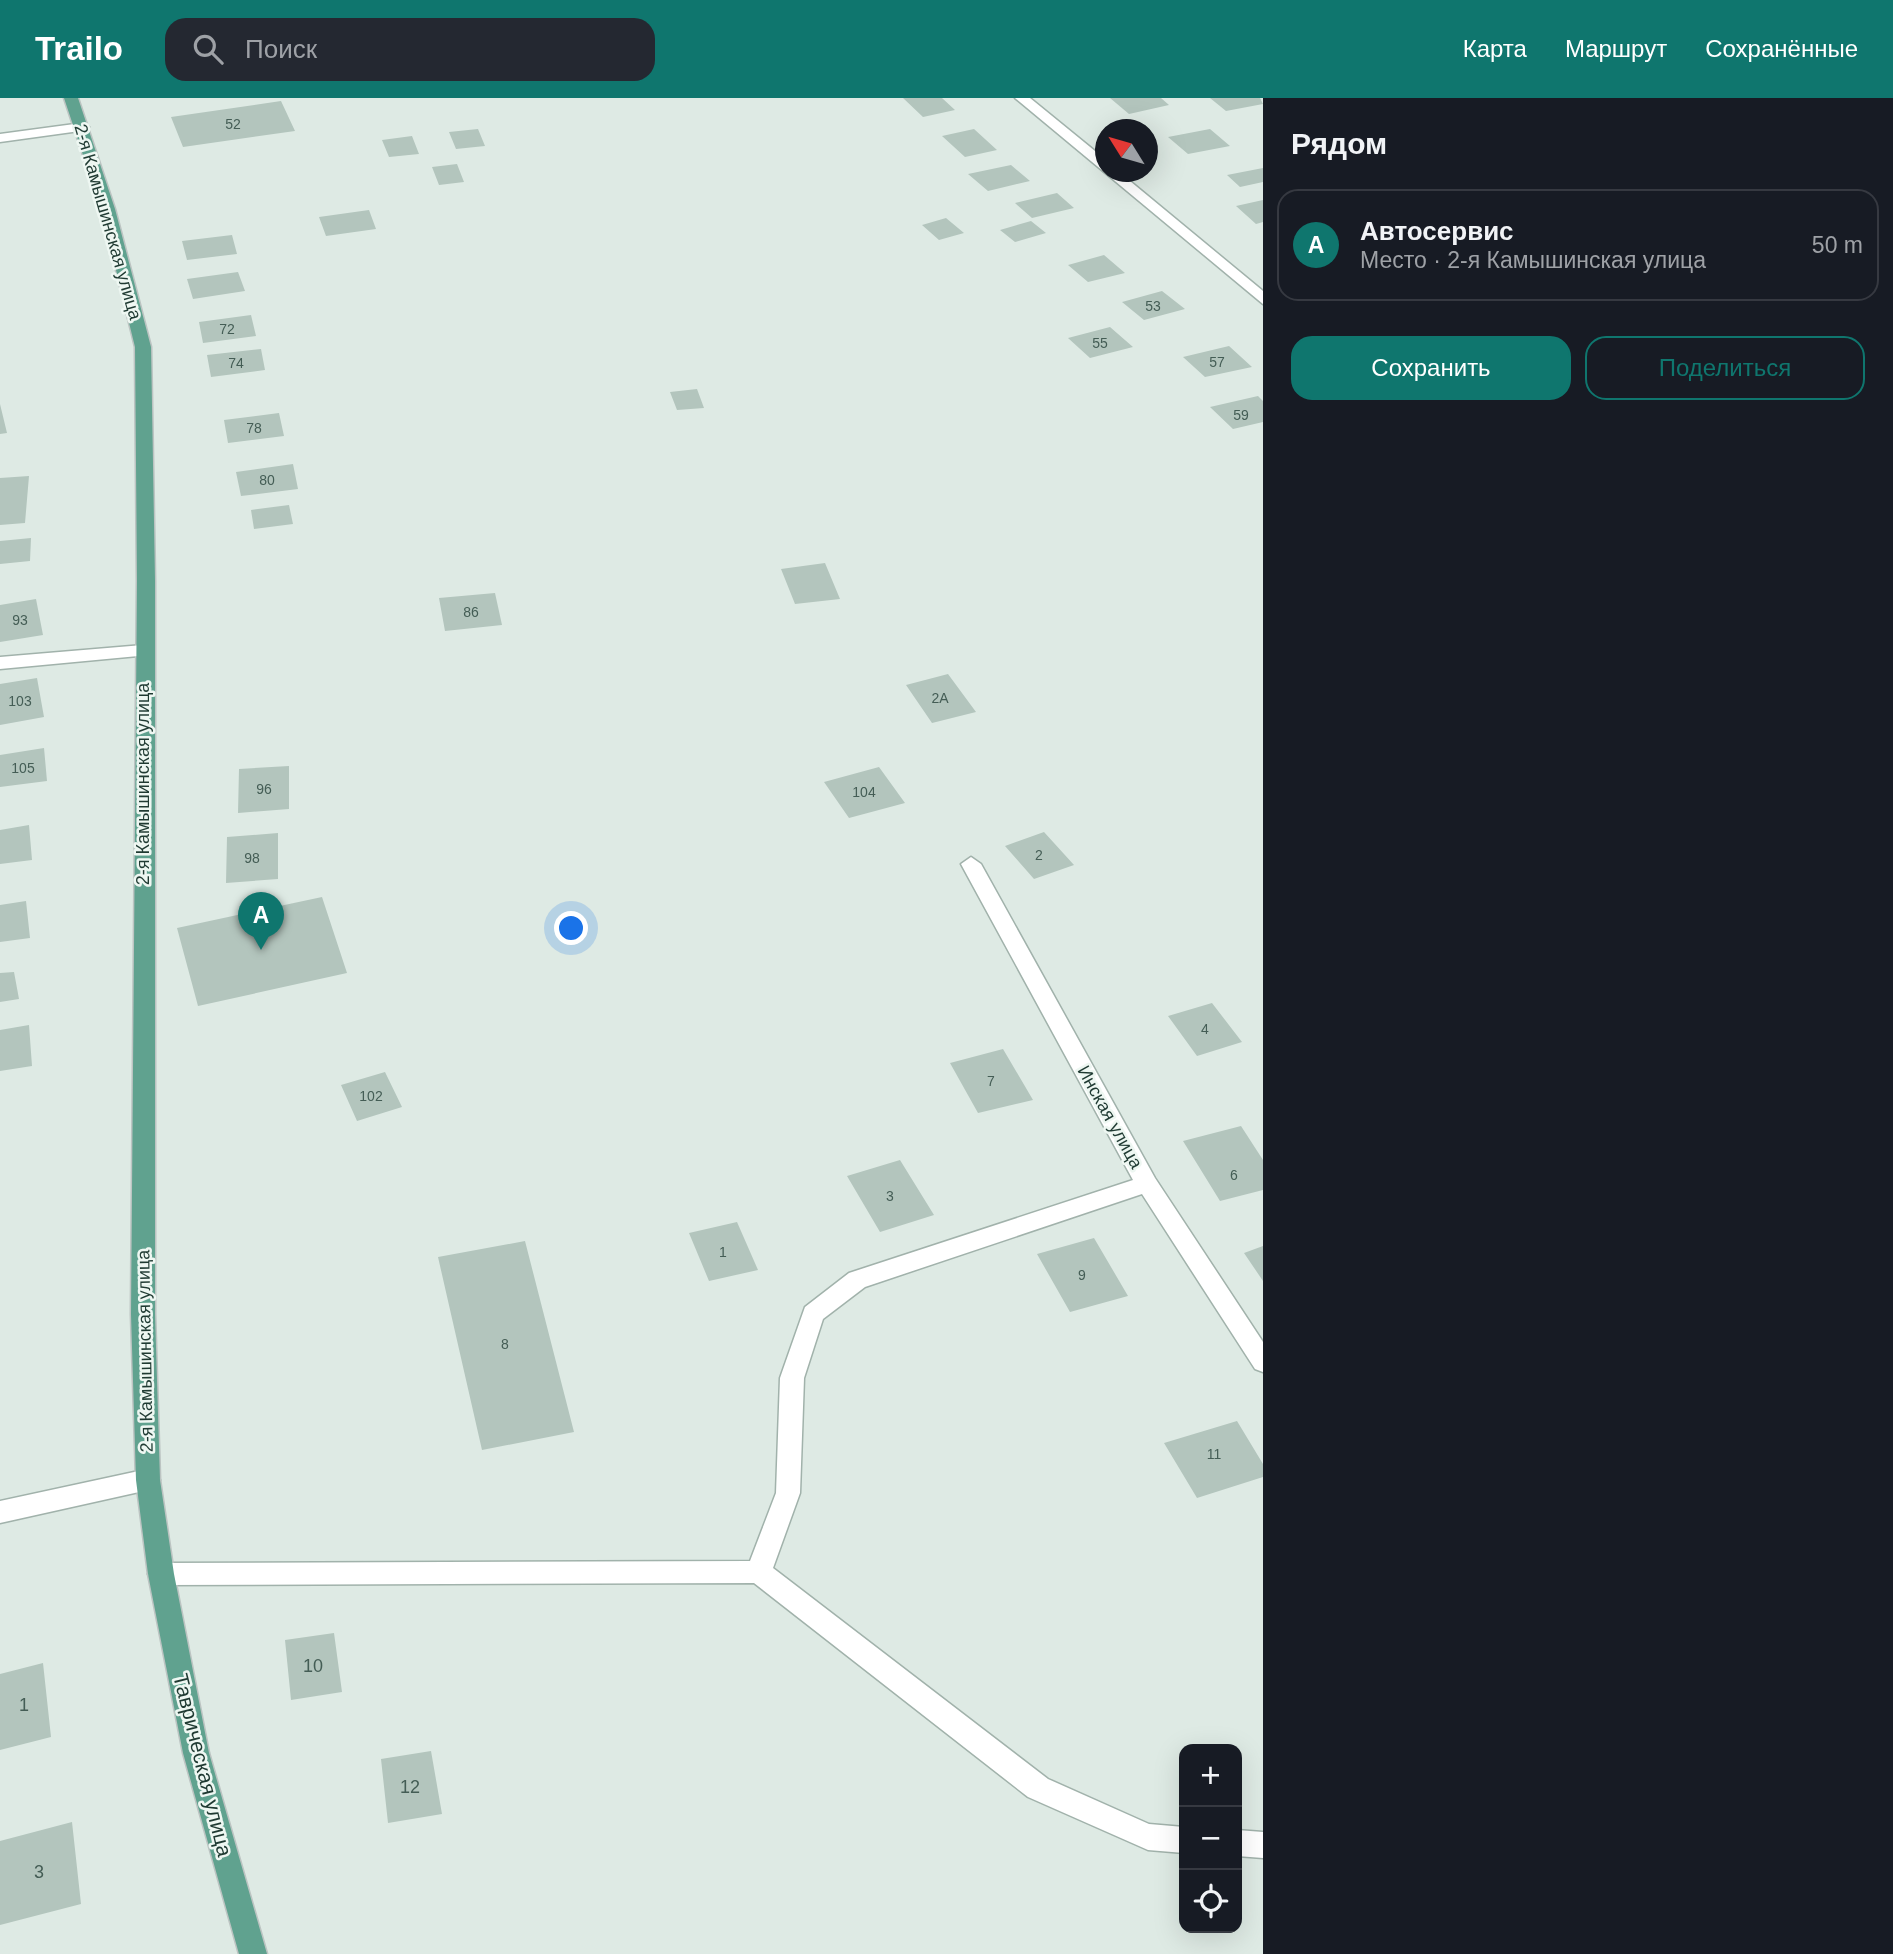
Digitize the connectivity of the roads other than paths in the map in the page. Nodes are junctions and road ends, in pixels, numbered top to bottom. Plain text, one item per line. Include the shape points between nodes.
1 (71, 98) edge
2 (1022, 98) edge
3 (82, 127) junction
4 (0, 138) edge
5 (1095, 159) edge
6 (1123, 182) edge
7 (1263, 299) edge
8 (143, 651) junction
9 (0, 663) edge
10 (971, 864) dead end
11 (1147, 1184) junction
12 (1263, 1362) edge
13 (148, 1480) junction
14 (0, 1513) edge
15 (759, 1572) junction
16 (161, 1574) junction
17 (1179, 1840) edge
18 (1242, 1843) edge
19 (1263, 1845) edge
20 (253, 1954) edge

1 - 3 main road, 2-я Камышинская улица
2 - 5 street
3 - 4 street
3 - 8 main road, 2-я Камышинская улица via 143,347
6 - 7 street
8 - 9 street
8 - 13 main road, 2-я Камышинская улица via 143,1314
10 - 11 street, Инская улица
11 - 12 street, Инская улица
11 - 15 street via 857,1280 813,1314 792,1378 788,1493
13 - 14 street
13 - 16 main road, 2-я Камышинская улица
15 - 16 street
15 - 17 street via 1038,1788 1148,1837
16 - 20 main road, Таврическая улица via 196,1753
18 - 19 street

